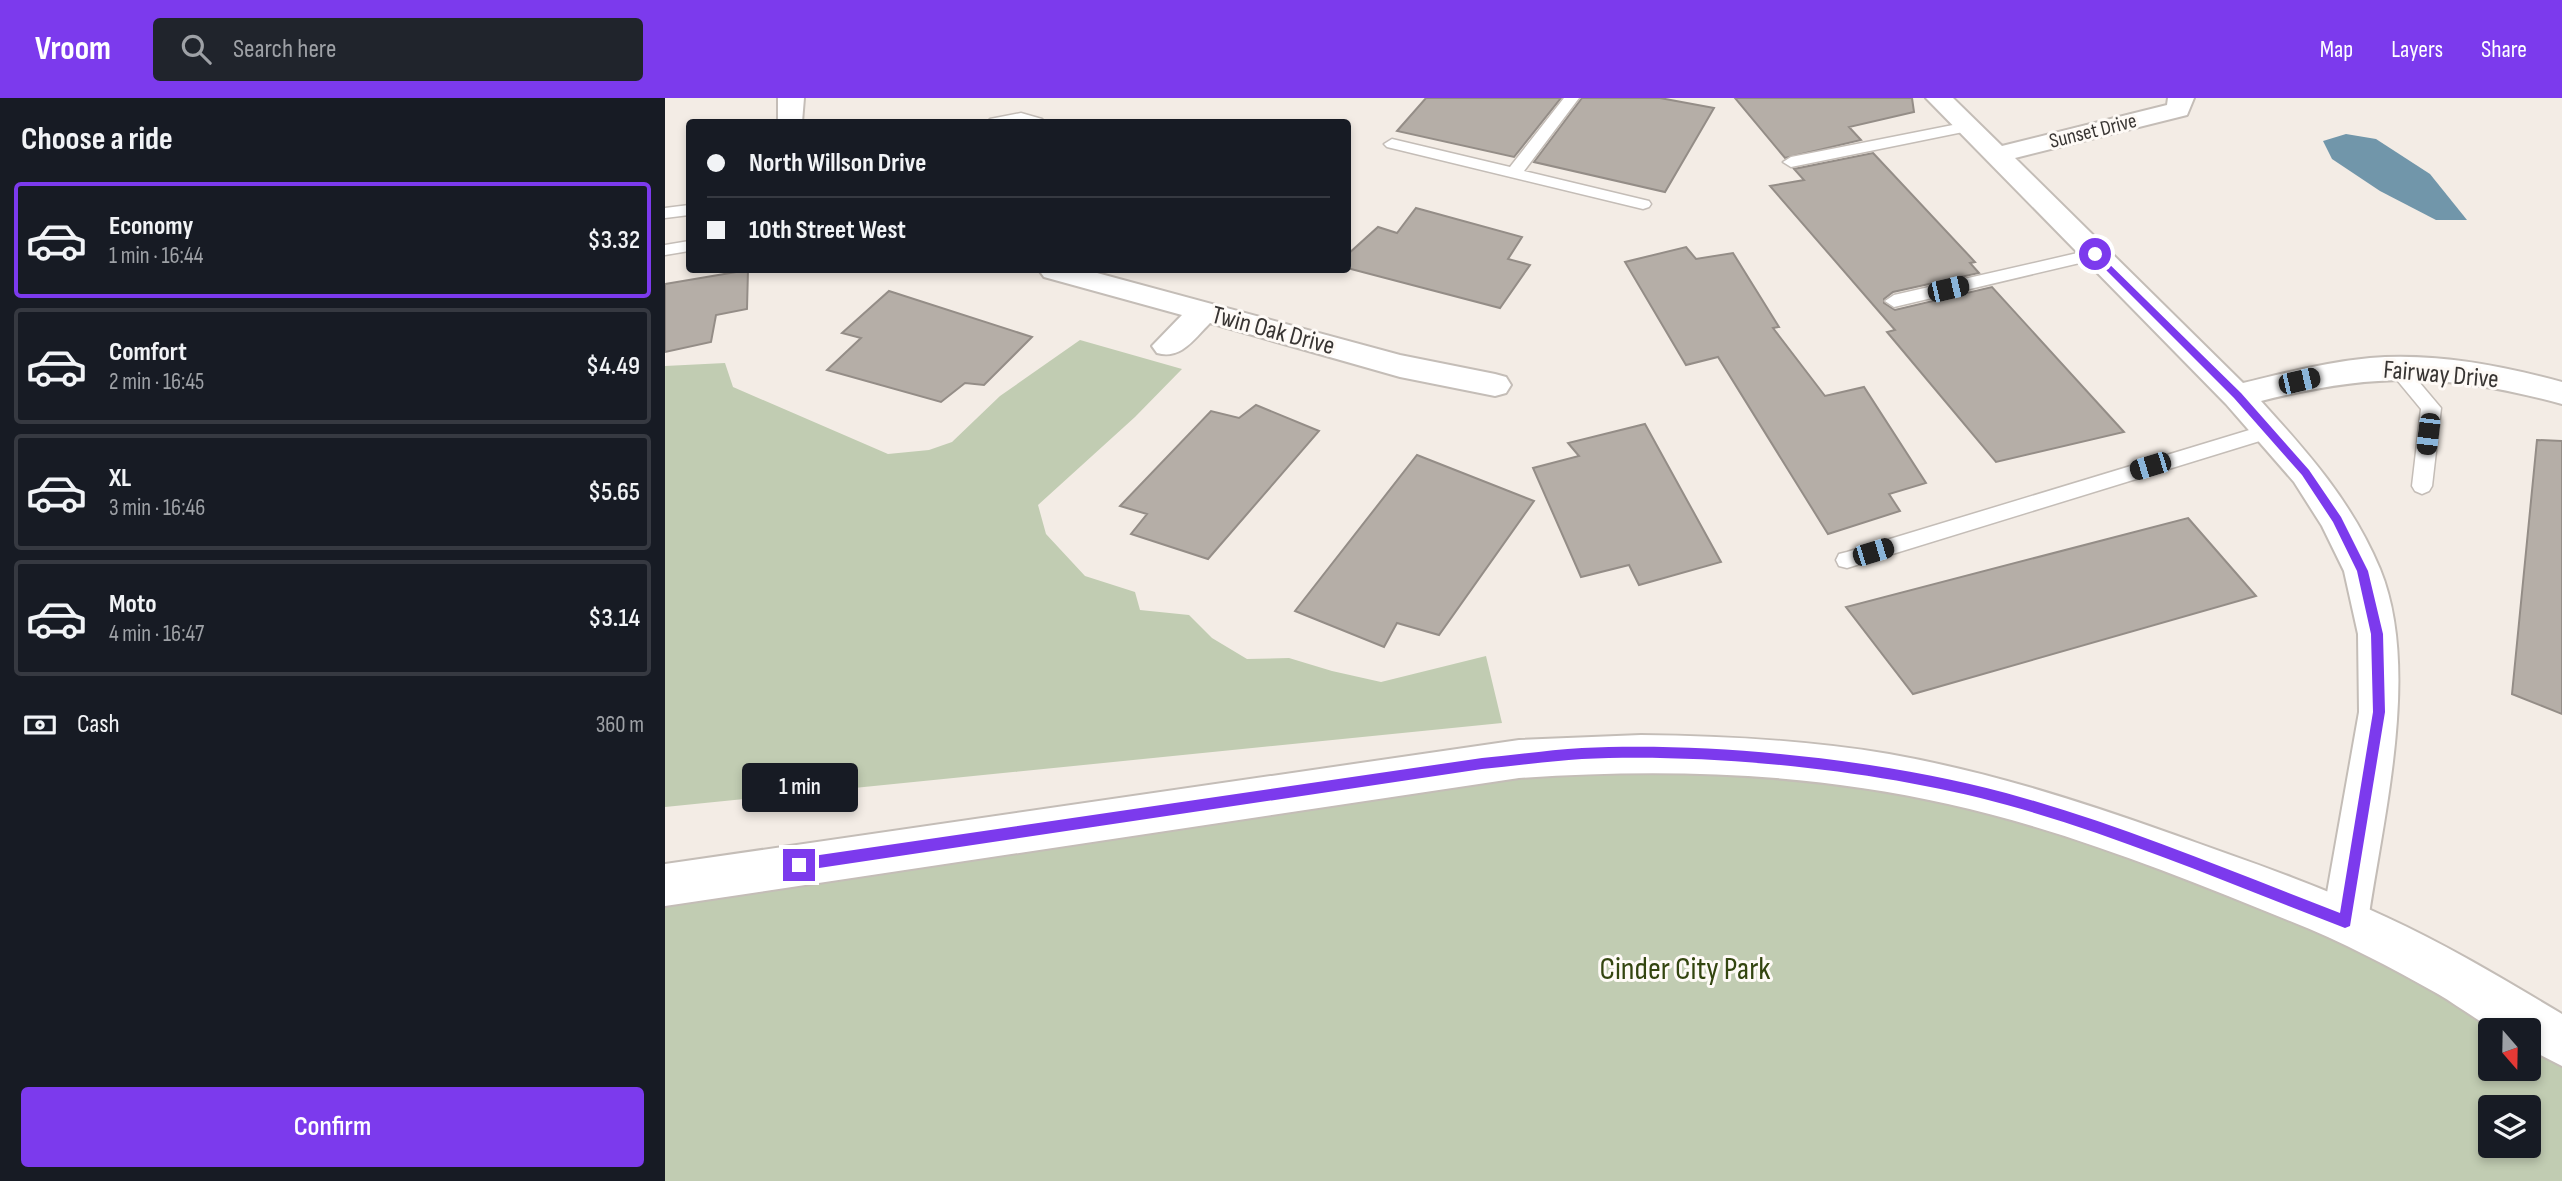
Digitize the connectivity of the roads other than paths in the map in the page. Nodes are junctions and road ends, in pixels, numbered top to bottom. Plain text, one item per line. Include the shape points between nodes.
1 (791, 98) edge
2 (1572, 98) edge
3 (1938, 98) edge
4 (2181, 98) edge
5 (790, 119) edge
6 (1968, 127) junction
7 (1392, 144) dead end
8 (1996, 155) junction
9 (1791, 162) dead end
10 (1514, 173) junction
11 (1643, 204) dead end
12 (686, 210) edge
13 (665, 213) edge
14 (686, 246) edge
15 (665, 250) edge
16 (2095, 254) junction
17 (1065, 273) edge
18 (1894, 302) dead end
19 (1204, 312) junction
20 (1168, 346) dead end
21 (2396, 369) junction
22 (1495, 385) dead end
23 (2562, 393) edge
24 (2237, 396) junction
25 (2269, 431) junction
26 (2422, 486) dead end
27 (1847, 560) dead end
28 (665, 885) edge
29 (2345, 921) junction
30 (2562, 1041) edge

1 - 5 street
2 - 10 lane
3 - 6 street
4 - 8 street, Sunset Drive via 2178,110
6 - 8 street
6 - 9 lane
7 - 10 lane
8 - 16 street
10 - 11 lane
12 - 13 lane
14 - 15 lane
16 - 18 lane
16 - 24 street
17 - 19 street, Twin Oak Drive
19 - 20 street
19 - 22 street, Twin Oak Drive via 1400,366
21 - 23 street, Fairway Drive via 2471,375
21 - 24 street, Fairway Drive via 2320,376
21 - 26 lane via 2431,408
24 - 25 street
25 - 27 lane
25 - 29 street via 2306,473 2337,520 2362,571 2377,634 2379,712
28 - 29 street via 1444,768 1582,754 1642,753 1804,763 1927,781 2006,799 2101,828
29 - 30 street

